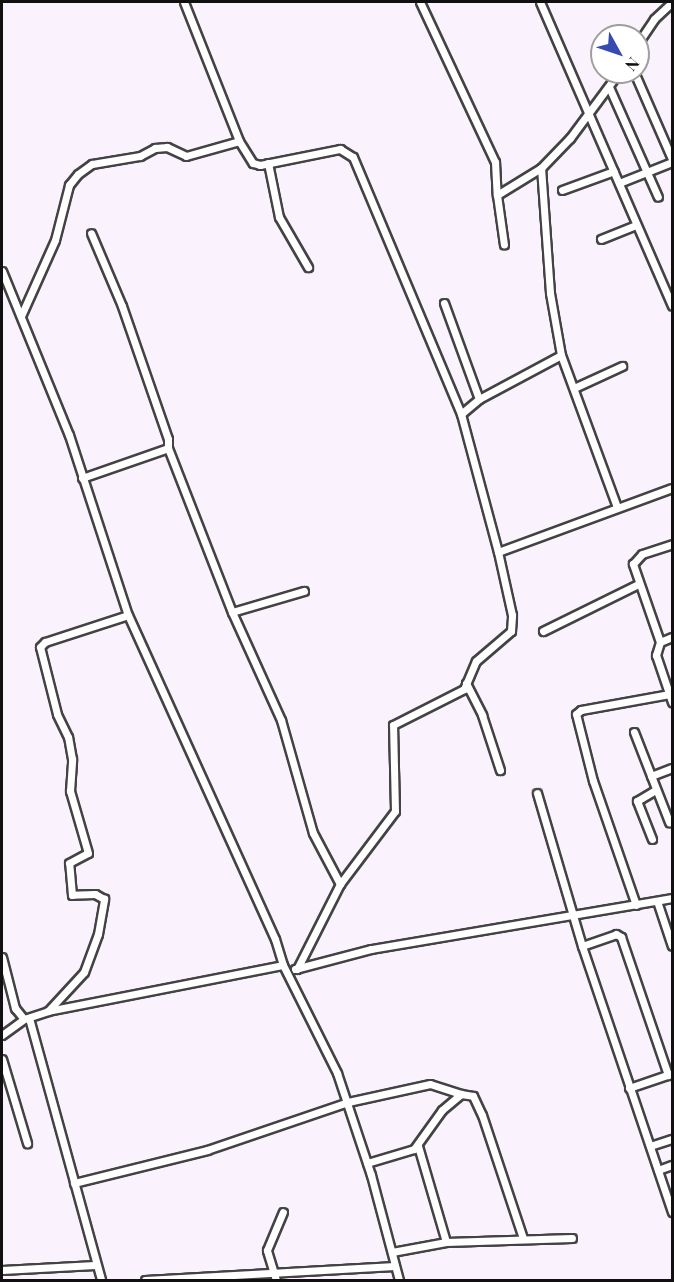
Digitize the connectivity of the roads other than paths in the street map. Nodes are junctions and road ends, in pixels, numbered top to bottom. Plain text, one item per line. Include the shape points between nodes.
1 (184, 2) edge
2 (420, 2) edge
3 (540, 2) edge
4 (672, 2) edge
5 (650, 25) edge
6 (611, 84) edge
7 (639, 84) edge
8 (609, 87) junction
9 (589, 114) junction
10 (239, 141) junction
11 (672, 160) edge
12 (268, 164) junction
13 (541, 168) junction
14 (614, 171) junction
15 (647, 172) junction
16 (619, 183) junction
17 (562, 190) dead end
18 (497, 195) junction
19 (658, 197) dead end
20 (634, 225) junction
21 (91, 233) dead end
22 (601, 239) dead end
23 (504, 245) dead end
24 (308, 267) dead end
25 (2, 270) edge
26 (444, 303) dead end
27 (672, 303) edge
28 (21, 316) junction
29 (561, 355) junction
30 (622, 366) dead end
31 (574, 388) junction
32 (479, 399) junction
33 (461, 414) junction
34 (168, 448) junction
35 (82, 478) junction
36 (672, 488) edge
37 (617, 507) junction
38 (672, 544) edge
39 (498, 552) junction
40 (638, 584) junction
41 (304, 591) dead end
42 (232, 612) junction
43 (128, 615) junction
44 (543, 631) dead end
45 (672, 637) edge
46 (660, 642) junction
47 (466, 683) junction
48 (670, 694) junction
49 (672, 702) edge
50 (634, 732) dead end
51 (672, 768) edge
52 (500, 770) dead end
53 (651, 776) junction
54 (655, 790) junction
55 (537, 793) dead end
56 (669, 822) dead end
57 (652, 839) dead end
58 (340, 884) junction
59 (672, 898) edge
60 (657, 901) junction
61 (636, 905) junction
62 (573, 914) junction
63 (582, 946) junction
64 (672, 946) edge
65 (2, 957) edge
66 (285, 968) junction
67 (297, 969) junction
68 (48, 1011) junction
69 (30, 1017) junction
70 (2, 1035) edge
71 (2, 1059) edge
72 (670, 1074) edge
73 (629, 1088) junction
74 (461, 1094) junction
75 (348, 1102) junction
76 (672, 1138) edge
77 (27, 1143) dead end
78 (418, 1146) junction
79 (650, 1146) junction
80 (367, 1162) junction
81 (672, 1165) edge
82 (658, 1170) junction
83 (74, 1183) junction
84 (283, 1212) dead end
85 (672, 1212) edge
86 (523, 1238) junction
87 (572, 1238) dead end
88 (446, 1242) junction
89 (392, 1252) junction
90 (95, 1265) junction
91 (395, 1266) junction
92 (2, 1270) edge
93 (274, 1277) edge
94 (220, 1278) edge
95 (101, 1281) edge
96 (145, 1281) edge
97 (399, 1281) edge

1 - 10 street
2 - 18 street via 495,162
3 - 9 street
4 - 5 street
6 - 8 street
7 - 11 street
8 - 9 street
8 - 15 street
9 - 13 street
9 - 14 street
10 - 12 street via 253,163
10 - 28 street via 186,156 167,147 155,148 140,156 92,164 78,174 69,185 55,240
11 - 15 street
12 - 24 street via 279,216
12 - 33 street via 340,149 354,157
13 - 18 street
13 - 29 street via 550,293
14 - 16 street
14 - 17 street
15 - 16 street
15 - 19 street
16 - 20 street
18 - 23 street
20 - 22 street
20 - 27 street
21 - 34 street via 122,306
25 - 28 street
26 - 32 street
28 - 35 street
29 - 31 street
29 - 32 street
30 - 31 street
31 - 37 street
32 - 33 street
33 - 39 street
34 - 35 street
34 - 42 street
35 - 43 street
36 - 37 street
37 - 39 street via 615,512
38 - 40 street via 637,557 633,567
39 - 47 street via 512,615 511,631 484,652
40 - 44 street
40 - 46 street
41 - 42 street
42 - 58 street via 281,720 313,833
43 - 66 street
43 - 68 street via 40,647 57,714 68,737 72,759 70,791 88,853 69,863 72,895 94,894 105,899 84,972
45 - 46 street
46 - 48 street via 656,655
47 - 52 street via 482,715
47 - 58 street via 455,694 393,724 395,811
48 - 49 street
48 - 61 street via 576,714 593,781
50 - 53 street
51 - 53 street
53 - 54 street
54 - 56 street
54 - 57 street via 638,801
55 - 62 street
58 - 67 street
59 - 60 street
60 - 61 street
60 - 64 street
61 - 62 street
62 - 63 street
62 - 67 street via 371,949
63 - 72 street via 616,934 621,937
63 - 73 street
65 - 69 street via 15,1008
66 - 67 street
66 - 68 street
66 - 75 street
68 - 69 street
69 - 70 street
69 - 83 street
71 - 77 street
72 - 73 street
73 - 79 street
74 - 75 street via 430,1084
74 - 78 street via 442,1110
74 - 86 street via 473,1096 482,1115
75 - 80 street
75 - 83 street via 235,1142
76 - 79 street
78 - 80 street
78 - 88 street
79 - 82 street
80 - 89 street
81 - 82 street
82 - 85 street
83 - 90 street
84 - 93 street via 267,1250
86 - 87 street
86 - 88 street
88 - 89 street
89 - 91 street
90 - 92 street
90 - 95 street
91 - 93 street
91 - 97 street
93 - 94 street
94 - 96 street

